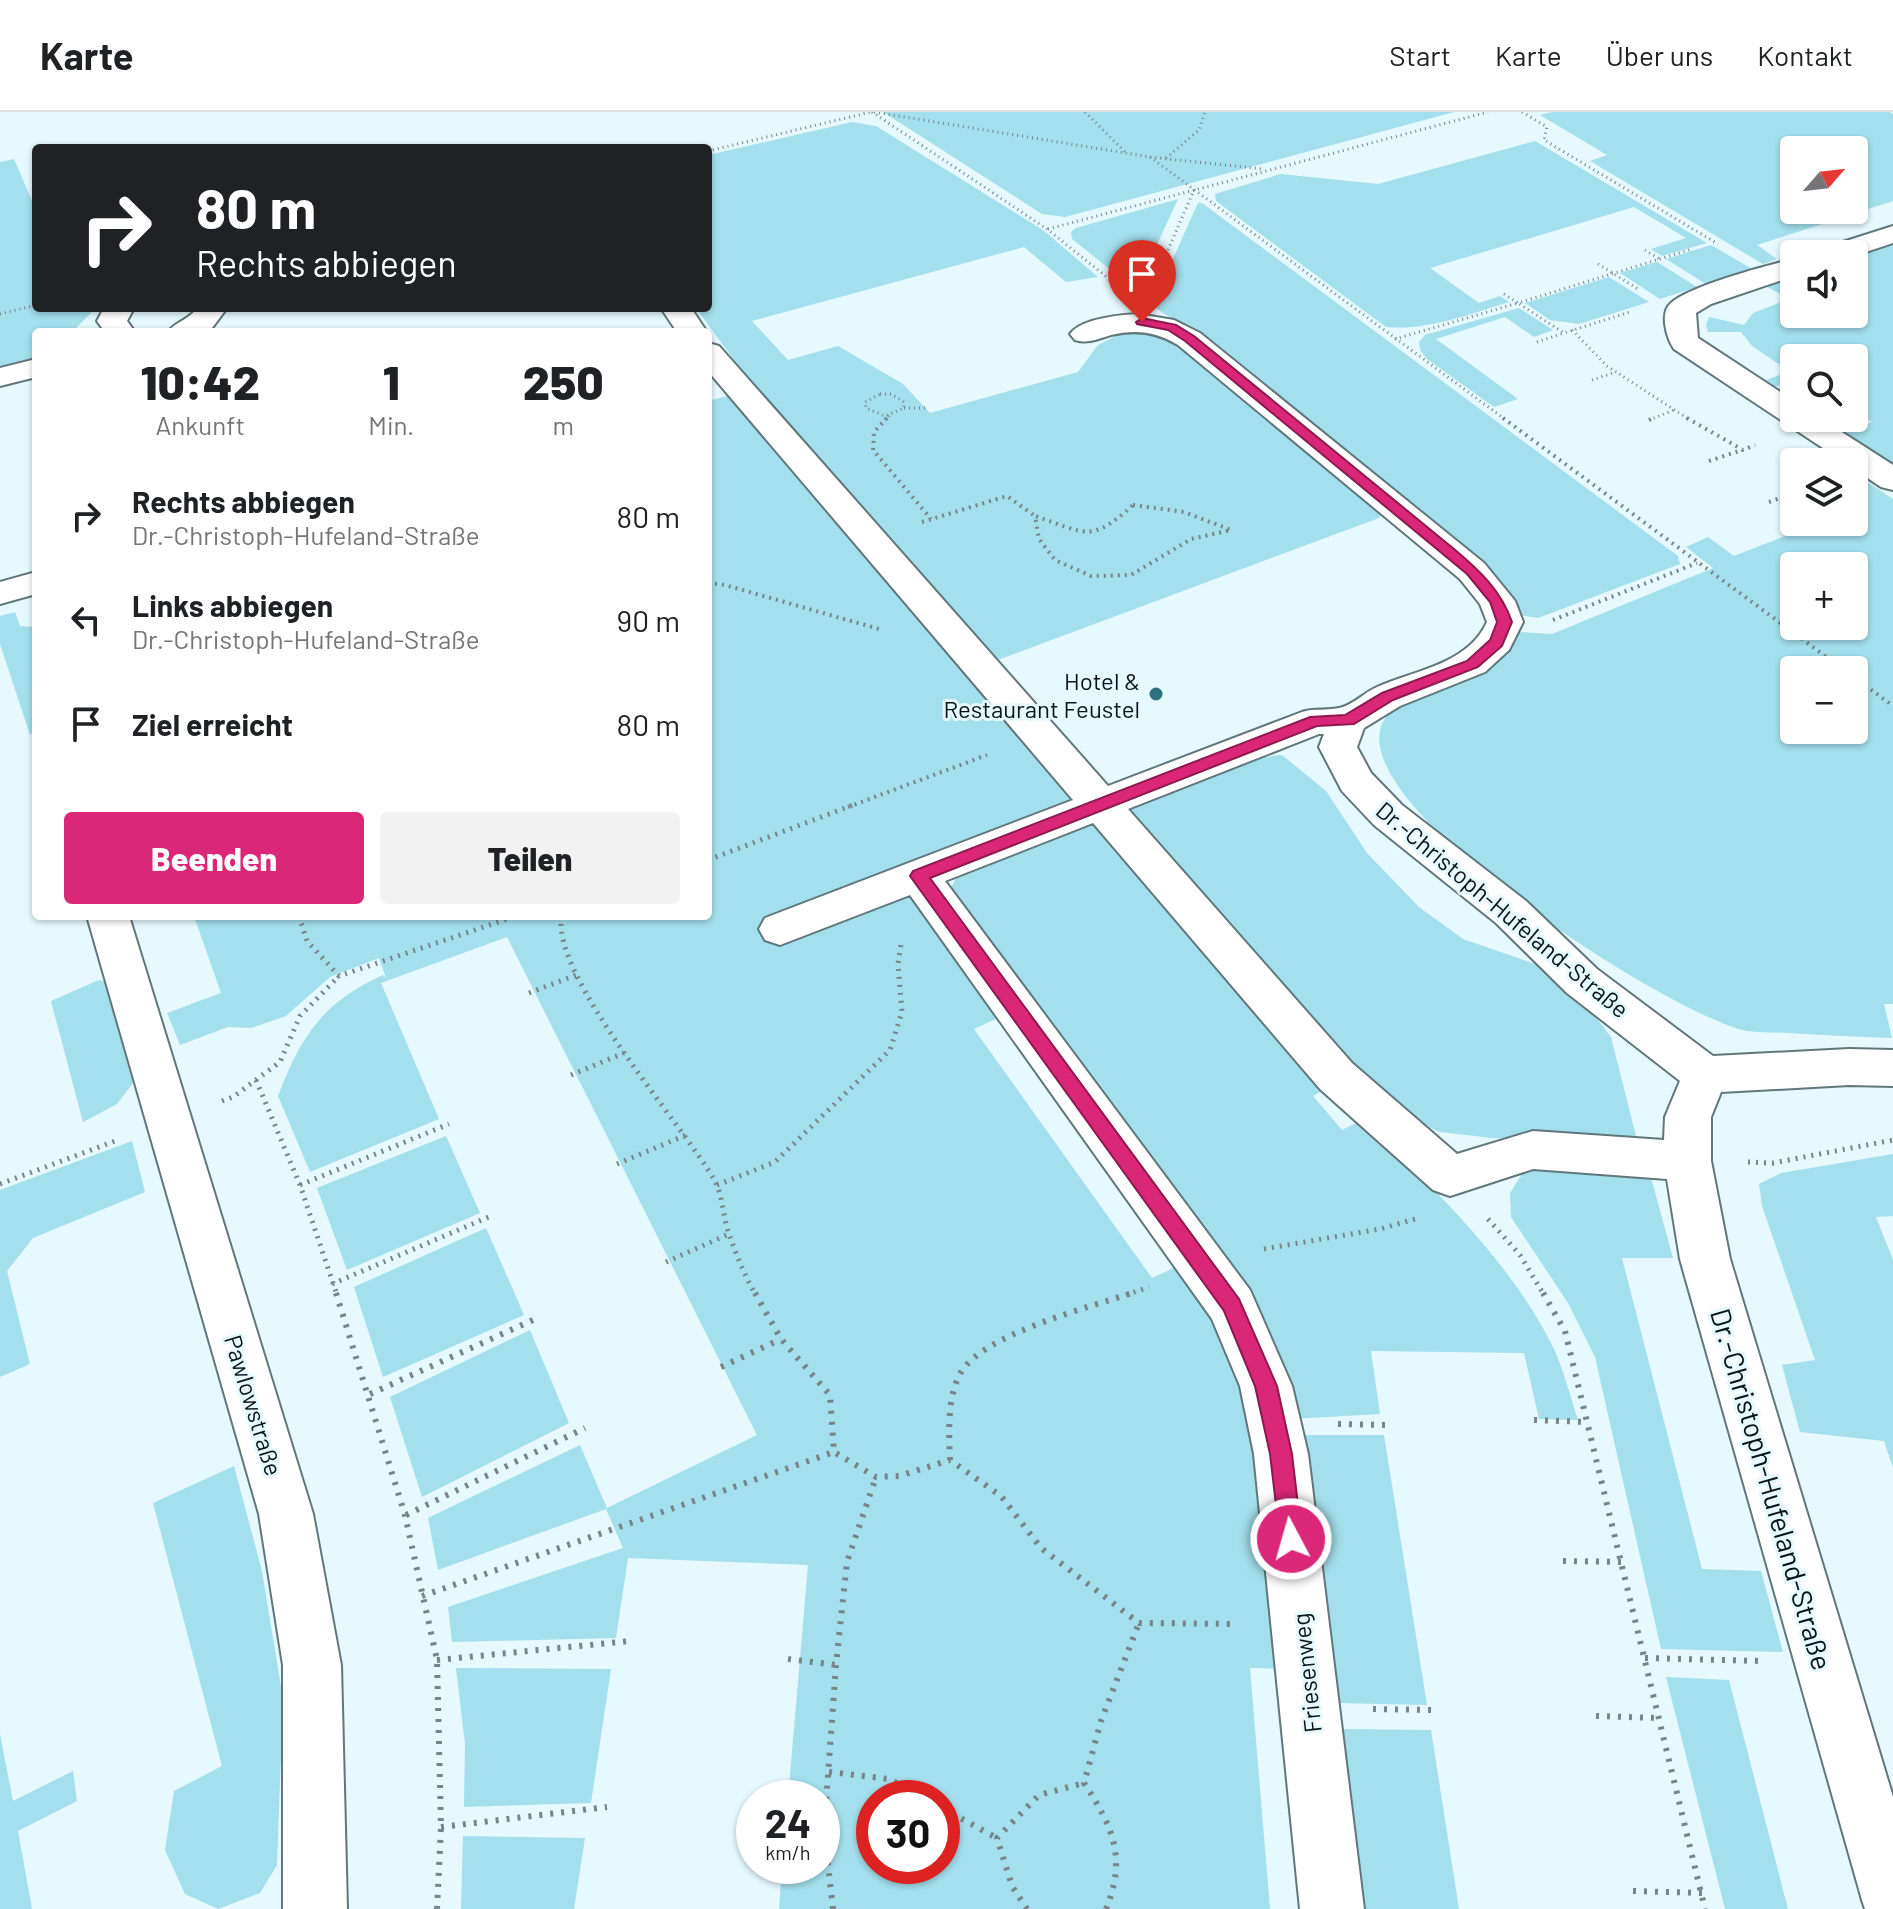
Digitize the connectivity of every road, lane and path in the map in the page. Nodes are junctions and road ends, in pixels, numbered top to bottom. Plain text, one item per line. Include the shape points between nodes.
1 (872, 112) edge
2 (1085, 112) edge
3 (1205, 112) edge
4 (1488, 112) edge
5 (1522, 112) edge
6 (712, 150) edge
7 (1126, 153) junction
8 (1150, 157) junction
9 (1166, 158) junction
10 (1270, 170) junction
11 (1194, 190) junction
12 (1047, 229) junction
13 (1893, 234) edge
14 (1715, 242) junction
15 (1868, 242) edge
16 (1598, 264) dead end
17 (1780, 270) edge
18 (1780, 272) edge
19 (1613, 274) junction
20 (1120, 287) dead end
21 (1150, 292) dead end
22 (1504, 294) dead end
23 (1518, 303) junction
24 (32, 306) edge
25 (1670, 306) junction
26 (209, 312) edge
27 (0, 314) edge
28 (193, 328) edge
29 (1572, 330) junction
30 (1564, 333) junction
31 (1085, 334) dead end
32 (1395, 339) junction
33 (1537, 342) dead end
34 (712, 357) edge
35 (32, 369) edge
36 (1616, 372) junction
37 (0, 377) edge
38 (1592, 380) dead end
39 (1780, 406) edge
40 (904, 408) junction
41 (925, 408) dead end
42 (1675, 410) junction
43 (890, 415) junction
44 (1649, 420) dead end
45 (1780, 431) edge
46 (1819, 432) edge
47 (1743, 450) junction
48 (1709, 461) dead end
49 (1893, 480) edge
50 (1780, 498) edge
51 (1769, 502) dead end
52 (1035, 516) junction
53 (931, 519) junction
54 (872, 539) junction
55 (1698, 563) junction
56 (712, 583) edge
57 (32, 584) edge
58 (0, 593) edge
59 (1505, 622) junction
60 (963, 645) junction
61 (1825, 656) edge
62 (1868, 687) edge
63 (1893, 706) edge
64 (1348, 721) junction
65 (1040, 735) junction
66 (1100, 805) junction
67 (712, 858) edge
68 (931, 893) junction
69 (109, 920) edge
70 (300, 920) edge
71 (504, 920) edge
72 (561, 920) edge
73 (780, 929) dead end
74 (576, 975) junction
75 (339, 976) junction
76 (529, 993) dead end
77 (624, 1053) junction
78 (1893, 1068) edge
79 (571, 1075) dead end
80 (1705, 1075) junction
81 (256, 1080) junction
82 (170, 1121) junction
83 (449, 1124) dead end
84 (686, 1135) junction
85 (1893, 1140) edge
86 (1687, 1161) junction
87 (617, 1164) dead end
88 (1450, 1176) junction
89 (0, 1184) edge
90 (300, 1185) junction
91 (717, 1185) junction
92 (491, 1216) dead end
93 (729, 1234) junction
94 (666, 1262) dead end
95 (332, 1284) junction
96 (535, 1319) dead end
97 (781, 1339) junction
98 (721, 1367) dead end
99 (370, 1394) junction
100 (1534, 1420) dead end
101 (1587, 1422) junction
102 (585, 1428) dead end
103 (834, 1452) junction
104 (876, 1477) junction
105 (405, 1515) junction
106 (1563, 1561) dead end
107 (1622, 1562) junction
108 (422, 1596) junction
109 (1139, 1623) junction
110 (1301, 1624) junction
111 (630, 1641) dead end
112 (1645, 1658) junction
113 (788, 1659) dead end
114 (437, 1660) junction
115 (1824, 1663) junction
116 (836, 1665) junction
117 (1596, 1716) dead end
118 (1659, 1718) junction
119 (829, 1772) junction
120 (828, 1780) edge
121 (891, 1780) edge
122 (1084, 1783) junction
123 (607, 1807) dead end
124 (960, 1818) edge
125 (441, 1827) junction
126 (997, 1838) junction
127 (830, 1884) edge
128 (1633, 1891) dead end
129 (1702, 1893) junction
130 (1893, 1900) edge
131 (315, 1909) edge
132 (437, 1909) edge
133 (833, 1909) edge
134 (1027, 1909) edge
135 (1106, 1909) edge
136 (1332, 1909) edge
137 (1705, 1909) edge

1 - 6 path
1 - 7 path
1 - 12 path
2 - 7 path
3 - 9 path via 1199,130
4 - 10 path
5 - 14 path via 1547,127 1544,140
7 - 8 path
8 - 9 path
8 - 11 path
9 - 10 path
10 - 11 path
11 - 12 path
11 - 21 path
11 - 32 path
12 - 20 path
13 - 15 street
14 - 17 path
14 - 19 path
16 - 19 path
18 - 25 street
19 - 23 path
19 - 25 path
22 - 23 path
23 - 30 path
23 - 32 path
24 - 27 path
25 - 29 path
25 - 39 street via 1685,343
26 - 28 street
29 - 30 path
29 - 36 path via 1589,352
30 - 33 path
31 - 59 street via 1115,324 1172,327 1472,571 1497,601
32 - 55 path
34 - 54 street
35 - 37 street
36 - 38 path
36 - 42 path
40 - 41 path
40 - 43 path
40 - 43 path via 904,402 891,394 865,402 871,413
42 - 44 path
42 - 47 path
43 - 53 path via 874,432 873,450
45 - 47 path
46 - 49 street
47 - 48 path
50 - 51 path
52 - 52 path via 1039,539 1055,560 1091,576 1131,575 1191,539 1231,530 1157,505 1133,505 1109,527 1086,533
52 - 53 path via 1007,496
53 - 54 path
54 - 60 street
55 - 59 path via 1543,624
55 - 61 path
56 - 60 path via 918,640
57 - 58 street
59 - 64 street via 1496,642 1472,664 1387,697
60 - 65 street
62 - 63 path
64 - 66 street via 1315,721
64 - 80 street, Dr.-Christoph-Hufeland-Straße via 1338,747 1356,781 1388,815 1511,912 1582,981
65 - 66 street
65 - 67 path
66 - 68 street
66 - 88 street via 1336,1076
68 - 73 street
68 - 91 path via 901,939 902,1012 890,1050 775,1162
68 - 110 street, Friesenweg via 1232,1306 1266,1386 1281,1454
69 - 82 street, Pawlowstraße
70 - 75 path via 307,941
71 - 75 path
72 - 74 path via 559,929
74 - 76 path
74 - 77 path
75 - 81 path via 300,1016 280,1062
77 - 79 path
77 - 84 path
78 - 80 street
80 - 86 street, Dr.-Christoph-Hufeland-Straße via 1688,1117
81 - 82 path via 233,1097
81 - 90 path
82 - 89 path
82 - 131 street, Pawlowstraße via 286,1514 312,1665
83 - 90 path
84 - 87 path
84 - 91 path
85 - 86 path via 1773,1163
86 - 88 street via 1533,1150
86 - 115 street, Dr.-Christoph-Hufeland-Straße via 1705,1259
88 - 101 path via 1520,1255 1565,1331
90 - 95 path
91 - 93 path
92 - 95 path
93 - 94 path
93 - 97 path
95 - 99 path
96 - 99 path
97 - 98 path
97 - 103 path via 830,1395
99 - 105 path
100 - 101 path
101 - 107 path
102 - 105 path
103 - 104 path
103 - 108 path
104 - 109 path via 899,1476 950,1460 1001,1496 1041,1548
104 - 116 path via 847,1562
105 - 108 path
106 - 107 path
107 - 112 path
108 - 114 path
109 - 110 path
109 - 122 path via 1101,1721
110 - 136 street, Friesenweg
111 - 114 path
112 - 115 path
112 - 118 path
113 - 116 path
114 - 125 path
115 - 130 street, Dr.-Christoph-Hufeland-Straße
116 - 119 path
117 - 118 path
118 - 129 path
119 - 120 path
119 - 121 path
122 - 126 path via 1039,1795
122 - 135 path via 1102,1809 1119,1853 1114,1893
123 - 125 path
124 - 126 path
125 - 132 path
126 - 134 path via 1012,1886
127 - 133 path
128 - 129 path
129 - 137 path

